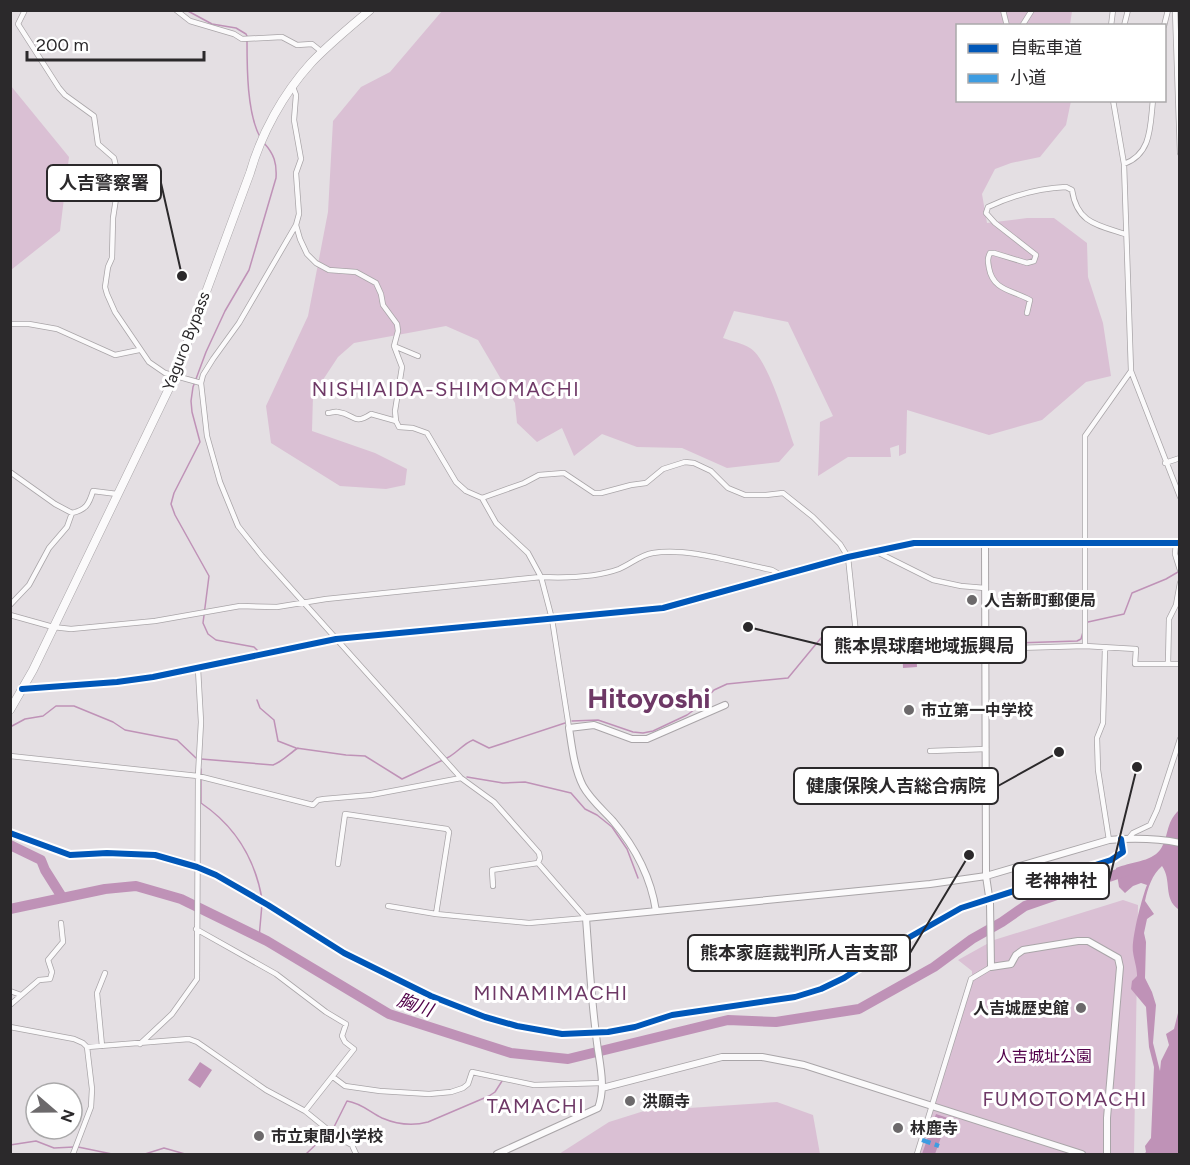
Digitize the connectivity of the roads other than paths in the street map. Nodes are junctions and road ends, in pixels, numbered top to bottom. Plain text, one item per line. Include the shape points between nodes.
1 (25, 10) edge
2 (176, 10) edge
3 (370, 10) edge
4 (1032, 10) edge
5 (1175, 10) edge
6 (1023, 24) edge
7 (322, 51) junction
8 (292, 87) junction
9 (1113, 102) edge
10 (1154, 102) edge
11 (1179, 153) edge
12 (1124, 164) junction
13 (297, 225) junction
14 (1125, 234) junction
15 (1027, 313) dead end
16 (10, 324) edge
17 (394, 346) junction
18 (139, 350) junction
19 (418, 356) dead end
20 (1131, 371) junction
21 (175, 376) junction
22 (201, 383) junction
23 (328, 413) dead end
24 (396, 421) junction
25 (1179, 458) edge
26 (1166, 462) junction
27 (10, 472) edge
28 (1179, 493) edge
29 (117, 494) junction
30 (482, 498) junction
31 (72, 513) junction
32 (985, 543) junction
33 (1178, 543) edge
34 (1084, 544) junction
35 (875, 550) junction
36 (848, 557) junction
37 (1179, 568) edge
38 (781, 575) junction
39 (541, 577) junction
40 (1179, 583) edge
41 (985, 588) junction
42 (303, 603) junction
43 (10, 605) edge
44 (10, 615) edge
45 (552, 619) junction
46 (53, 627) junction
47 (336, 639) junction
48 (857, 643) dead end
49 (1085, 646) junction
50 (1106, 648) junction
51 (986, 649) junction
52 (1168, 664) junction
53 (1179, 664) edge
54 (198, 669) junction
55 (22, 689) junction
56 (10, 690) edge
57 (725, 705) dead end
58 (10, 710) edge
59 (569, 728) junction
60 (1179, 739) edge
61 (986, 749) junction
62 (930, 751) dead end
63 (10, 756) edge
64 (198, 776) junction
65 (461, 778) junction
66 (10, 833) edge
67 (1125, 838) junction
68 (1109, 840) junction
69 (1179, 843) edge
70 (538, 863) junction
71 (338, 864) dead end
72 (197, 869) junction
73 (986, 876) junction
74 (493, 886) dead end
75 (989, 901) junction
76 (388, 906) dead end
77 (656, 911) junction
78 (435, 914) junction
79 (586, 918) junction
80 (61, 923) dead end
81 (196, 927) junction
82 (991, 967) junction
83 (105, 973) dead end
84 (10, 992) edge
85 (21, 995) junction
86 (10, 1005) edge
87 (10, 1027) edge
88 (596, 1035) junction
89 (140, 1044) junction
90 (102, 1046) junction
91 (87, 1047) junction
92 (333, 1077) junction
93 (602, 1085) junction
94 (931, 1106) junction
95 (305, 1111) junction
96 (73, 1155) edge
97 (356, 1155) edge
98 (497, 1155) edge
99 (917, 1155) edge
100 (1082, 1155) edge
101 (1107, 1155) edge

1 - 18 street via 18,24 65,96 94,116 98,144 114,158 118,179 113,252 105,287 115,312
2 - 7 street via 190,21 242,39 282,37 297,45 312,44
3 - 7 highway, Yaguro Bypass
4 - 6 street
5 - 11 street
7 - 8 highway, Yaguro Bypass
8 - 13 street via 302,159 296,173
8 - 21 highway, Yaguro Bypass via 257,151
9 - 12 street
10 - 12 street via 1147,145
12 - 14 street
13 - 17 street via 307,254 316,263 329,270 356,272 376,283 383,305 397,324
13 - 22 street
14 - 15 street via 1084,218 1077,210 1072,190 1066,187 1030,193 988,207 986,213 994,223 1036,255 1034,261 1027,263 994,253 988,257 997,285 1030,300
14 - 20 street
16 - 18 street via 57,329 115,355
17 - 19 street
17 - 24 street via 402,367
18 - 21 street via 148,362
20 - 26 street
20 - 34 street via 1086,436
21 - 22 street
21 - 29 highway, Yaguro Bypass
22 - 42 street via 207,436 238,526
23 - 24 street via 338,411 362,420 371,414
24 - 30 street via 399,427 427,433 456,482
25 - 26 street
26 - 28 street
27 - 31 street
29 - 31 street via 93,491 83,511
29 - 46 highway, Yaguro Bypass
30 - 36 street via 539,475 564,473 594,494 601,493 646,483 663,469 694,463 711,471 728,488 745,495 783,493 813,517
30 - 39 street via 496,523 528,553
31 - 43 street via 29,585
32 - 34 street
32 - 35 street via 914,543
32 - 41 street
33 - 34 street
33 - 37 street via 1175,554
34 - 49 street
35 - 36 street
35 - 41 street via 933,580
36 - 38 street
36 - 48 street
38 - 39 street via 701,554 655,553 610,571
38 - 45 street via 663,608
39 - 42 street
39 - 45 street
40 - 52 street via 1169,619
41 - 51 street
42 - 46 street via 240,606 155,621 71,629
42 - 47 street
44 - 46 street
45 - 47 street
45 - 59 street
46 - 55 highway, Yaguro Bypass
47 - 54 street
47 - 65 street
49 - 50 street
49 - 51 street
50 - 52 street via 1136,649 1135,664
50 - 68 street via 1103,723 1097,738
51 - 61 street
52 - 53 street
54 - 55 street via 117,682
54 - 64 street
55 - 56 highway
55 - 58 highway, Yaguro Bypass
57 - 59 street via 647,739 632,739 594,725
59 - 77 street via 580,780 630,844 653,889
60 - 67 street via 1150,825
61 - 62 street
61 - 73 street
63 - 64 street
64 - 65 street via 313,805 318,800 371,795
64 - 72 street
65 - 70 street via 494,802 539,852
66 - 72 street via 70,855 155,855
67 - 68 street
67 - 69 street
67 - 75 street via 1123,852 1111,860
68 - 73 street
70 - 74 street via 492,870
70 - 79 street
71 - 78 street via 345,814 447,829
72 - 81 street
72 - 88 street via 216,875 344,953 447,1003 545,1032
73 - 75 street
73 - 77 street
75 - 82 street
75 - 88 street via 946,914 821,989 786,999 672,1015
76 - 78 street
77 - 79 street
78 - 79 street via 529,923
79 - 88 street
80 - 85 street via 63,942 48,960 50,979 39,980
81 - 89 street via 196,979 172,1014
81 - 92 street via 276,974 344,1021 342,1036 354,1049
82 - 94 street via 971,979
82 - 101 street via 1011,964 1023,950 1078,941 1088,941 1118,958
83 - 90 street via 97,993
84 - 85 street
85 - 86 street
87 - 91 street via 74,1039
88 - 93 street
89 - 90 street
89 - 95 street via 182,1039 197,1042 266,1090
90 - 91 street
91 - 96 street via 91,1107
92 - 93 street via 345,1086 421,1094 463,1088 472,1072 534,1085
92 - 95 street
93 - 94 street via 722,1057 762,1057 804,1065
93 - 98 street via 598,1108
94 - 99 street
94 - 100 street
95 - 97 street via 352,1145

